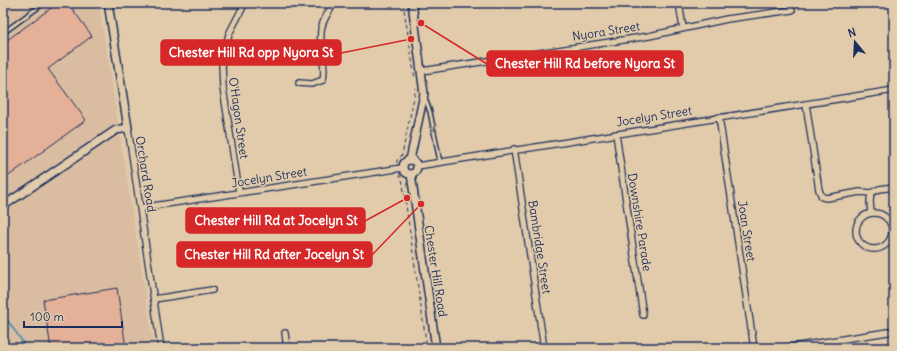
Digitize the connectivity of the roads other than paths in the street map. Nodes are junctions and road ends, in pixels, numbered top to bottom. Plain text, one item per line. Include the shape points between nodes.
1 (44, 3) edge
2 (108, 3) edge
3 (245, 3) edge
4 (334, 3) edge
5 (412, 3) edge
6 (679, 3) edge
7 (792, 10) dead end
8 (683, 28) junction
9 (3, 33) edge
10 (422, 70) junction
11 (299, 83) dead end
12 (894, 90) edge
13 (424, 94) junction
14 (806, 104) junction
15 (719, 117) junction
16 (128, 128) junction
17 (616, 134) junction
18 (514, 149) junction
19 (410, 160) junction
20 (440, 162) junction
21 (417, 166) junction
22 (402, 168) junction
23 (411, 174) junction
24 (894, 187) edge
25 (239, 192) junction
26 (871, 193) junction
27 (3, 206) edge
28 (140, 208) junction
29 (871, 213) junction
30 (212, 290) dead end
31 (154, 299) junction
32 (643, 315) dead end
33 (894, 331) edge
34 (285, 333) dead end
35 (161, 348) edge
36 (287, 348) edge
37 (436, 348) edge
38 (544, 348) edge
39 (754, 348) edge
40 (786, 348) edge

1 - 9 lane
2 - 16 street, Orchard Road
3 - 25 street, O'Hagon Street via 229,34 222,64 223,88
4 - 11 street via 322,26 325,69 323,80 312,84
5 - 10 street
6 - 8 street
7 - 8 street, Nyora Street
8 - 10 street, Nyora Street via 649,36
10 - 13 street
12 - 14 street, Jocelyn Street
13 - 19 street
13 -> 20 lane
14 - 15 street, Jocelyn Street
14 - 26 street via 821,195 827,198 860,192
15 - 17 street, Jocelyn Street
15 - 39 street, Joan Street
16 - 27 street via 116,130
16 - 28 street, Orchard Road
17 - 18 street, Jocelyn Street
17 - 32 street, Downshire Parade
18 - 20 street, Jocelyn Street
18 - 38 street, Bambridge Street
19 - 21 street
19 - 22 street via 404,162
20 - 21 street, Jocelyn Street
21 - 23 street
22 - 23 street
22 - 25 street, Jocelyn Street
23 - 37 street, Chester Hill Road
24 - 26 street
25 - 28 street, Jocelyn Street
26 - 29 street
28 - 31 street, Orchard Road
29 - 29 street via 883,215 892,228 887,243 877,249 862,244 856,234 858,222
30 - 31 street
31 - 35 street, Orchard Road
33 - 40 street
34 - 36 street

